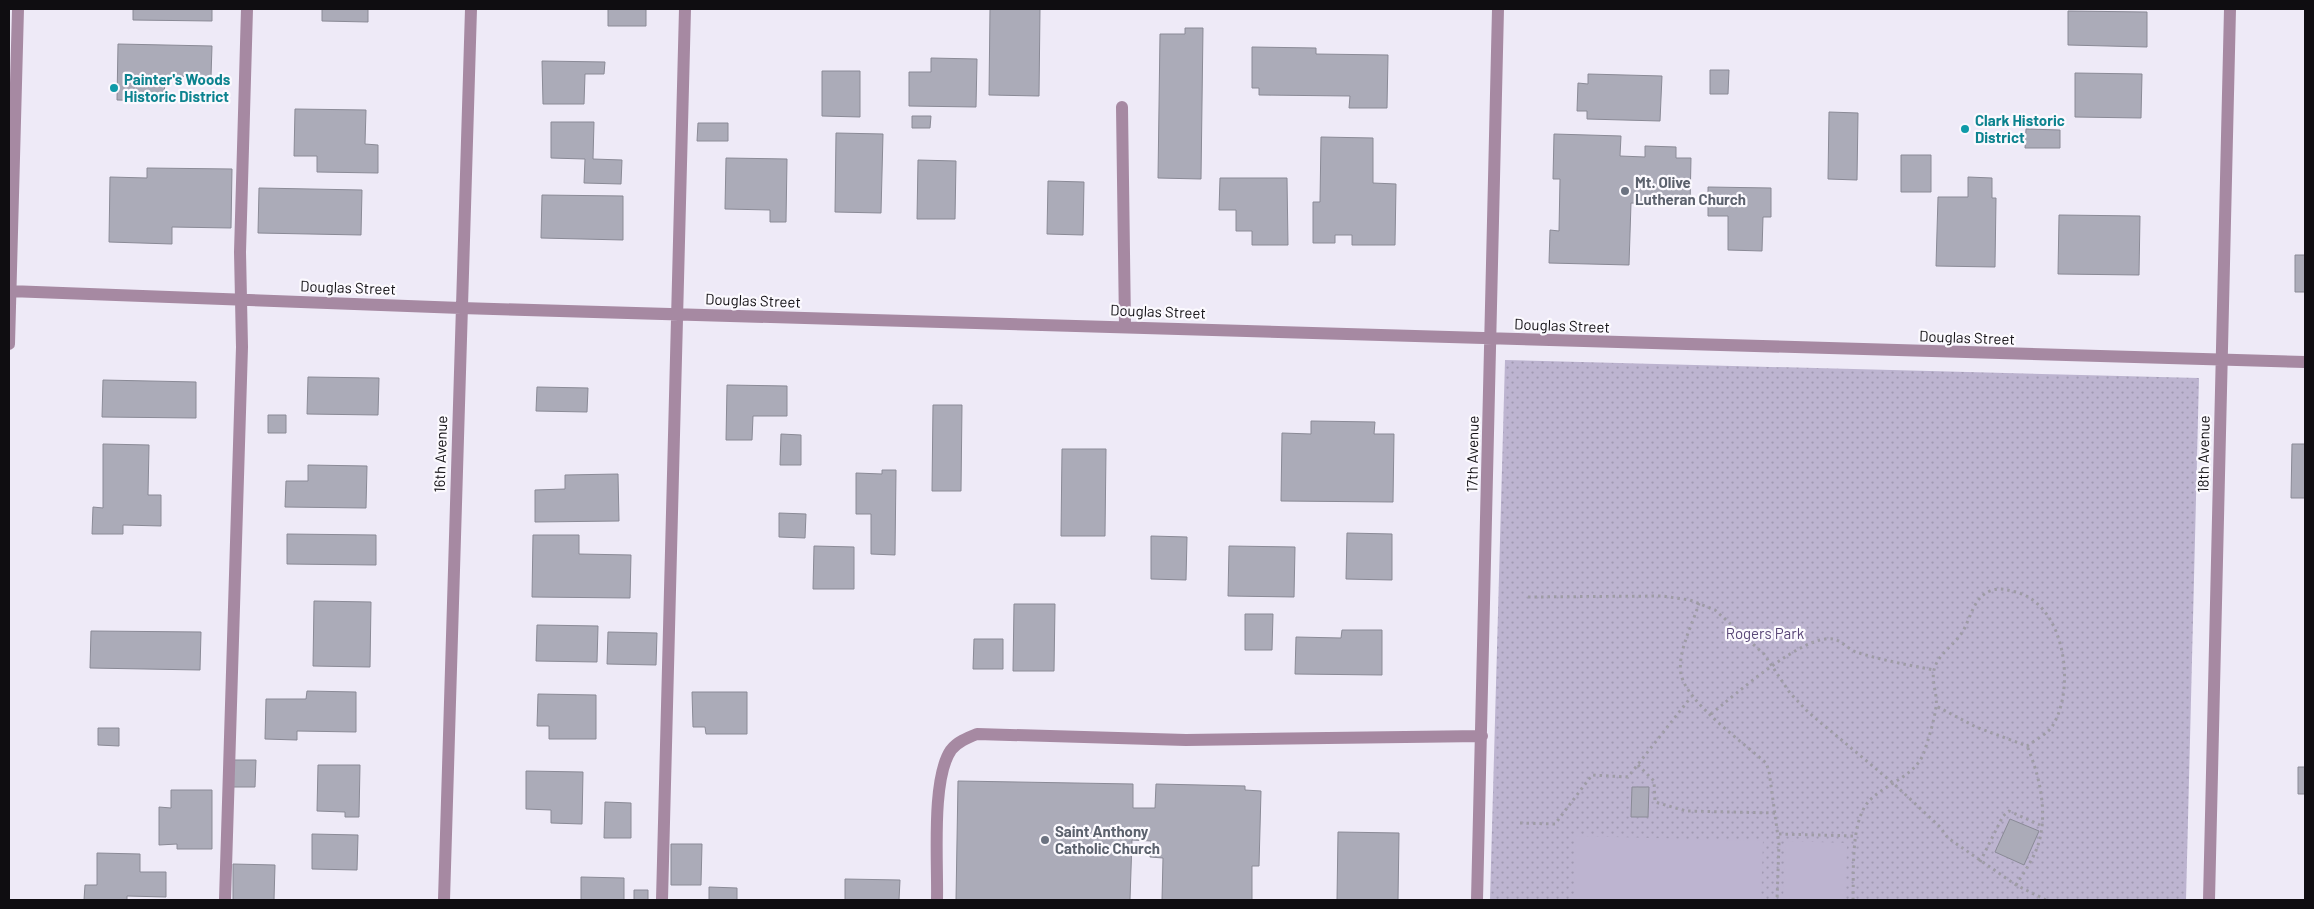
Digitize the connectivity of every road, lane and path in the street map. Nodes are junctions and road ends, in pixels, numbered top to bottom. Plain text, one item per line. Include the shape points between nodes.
1 (18, 9) edge
2 (247, 9) edge
3 (471, 9) edge
4 (686, 9) edge
5 (1498, 9) edge
6 (2230, 9) edge
7 (1122, 106) dead end
8 (10, 291) edge
9 (241, 299) junction
10 (461, 308) junction
11 (678, 314) junction
12 (1125, 326) junction
13 (1491, 339) junction
14 (9, 344) edge
15 (2222, 361) junction
16 (2305, 362) edge
17 (1528, 597) dead end
18 (1699, 603) junction
19 (1772, 666) junction
20 (1934, 670) junction
21 (1691, 697) junction
22 (1936, 706) junction
23 (1711, 714) junction
24 (1482, 736) junction
25 (2027, 746) junction
26 (1638, 765) junction
27 (1893, 783) junction
28 (1775, 813) junction
29 (1520, 823) dead end
30 (2041, 826) junction
31 (1778, 834) junction
32 (1856, 836) junction
33 (1980, 862) junction
34 (2016, 885) junction
35 (225, 900) edge
36 (444, 900) edge
37 (662, 900) edge
38 (937, 900) edge
39 (1477, 900) edge
40 (1777, 900) edge
41 (1853, 900) edge
42 (2046, 900) edge
43 (2209, 900) edge

1 - 8 street
2 - 9 street
3 - 10 street, 16th Avenue
4 - 11 street
5 - 13 street, 17th Avenue
6 - 15 street, 18th Avenue
7 - 12 street
8 - 9 street, Douglas Street
8 - 14 street
9 - 10 street, Douglas Street
9 - 35 street via 242,356
10 - 11 street, Douglas Street
10 - 36 street, 16th Avenue
11 - 12 street, Douglas Street
11 - 37 street
12 - 13 street, Douglas Street
13 - 15 street, Douglas Street
13 - 24 street, 17th Avenue
15 - 16 street, Douglas Street
15 - 43 street, 18th Avenue
17 - 18 path via 1662,596
18 - 19 path via 1715,610 1738,629
18 - 21 path via 1682,661 1681,674
19 - 20 path via 1822,638 1835,639 1853,651
19 - 23 path
19 - 27 path via 1808,712
20 - 22 path
20 - 25 path via 1938,659 1964,630 1978,601 1989,591 2002,588 2022,593 2037,604 2051,620 2061,645 2064,690 2060,711 2052,727
21 - 23 path
21 - 26 path
22 - 25 path via 1976,728
22 - 27 path via 1922,758
23 - 28 path via 1766,763
24 - 38 street via 1186,740 976,734 951,750 941,772
24 - 39 street, 17th Avenue
25 - 30 path via 2040,790
26 - 28 path via 1654,781 1655,802 1686,811
26 - 29 path via 1628,777 1592,775 1556,824
27 - 32 path via 1869,801 1862,811
27 - 33 path via 1948,838
28 - 31 path
30 - 33 path via 2008,811
30 - 34 path via 2037,847
31 - 32 path
31 - 40 path
32 - 41 path
33 - 34 path
34 - 42 path

